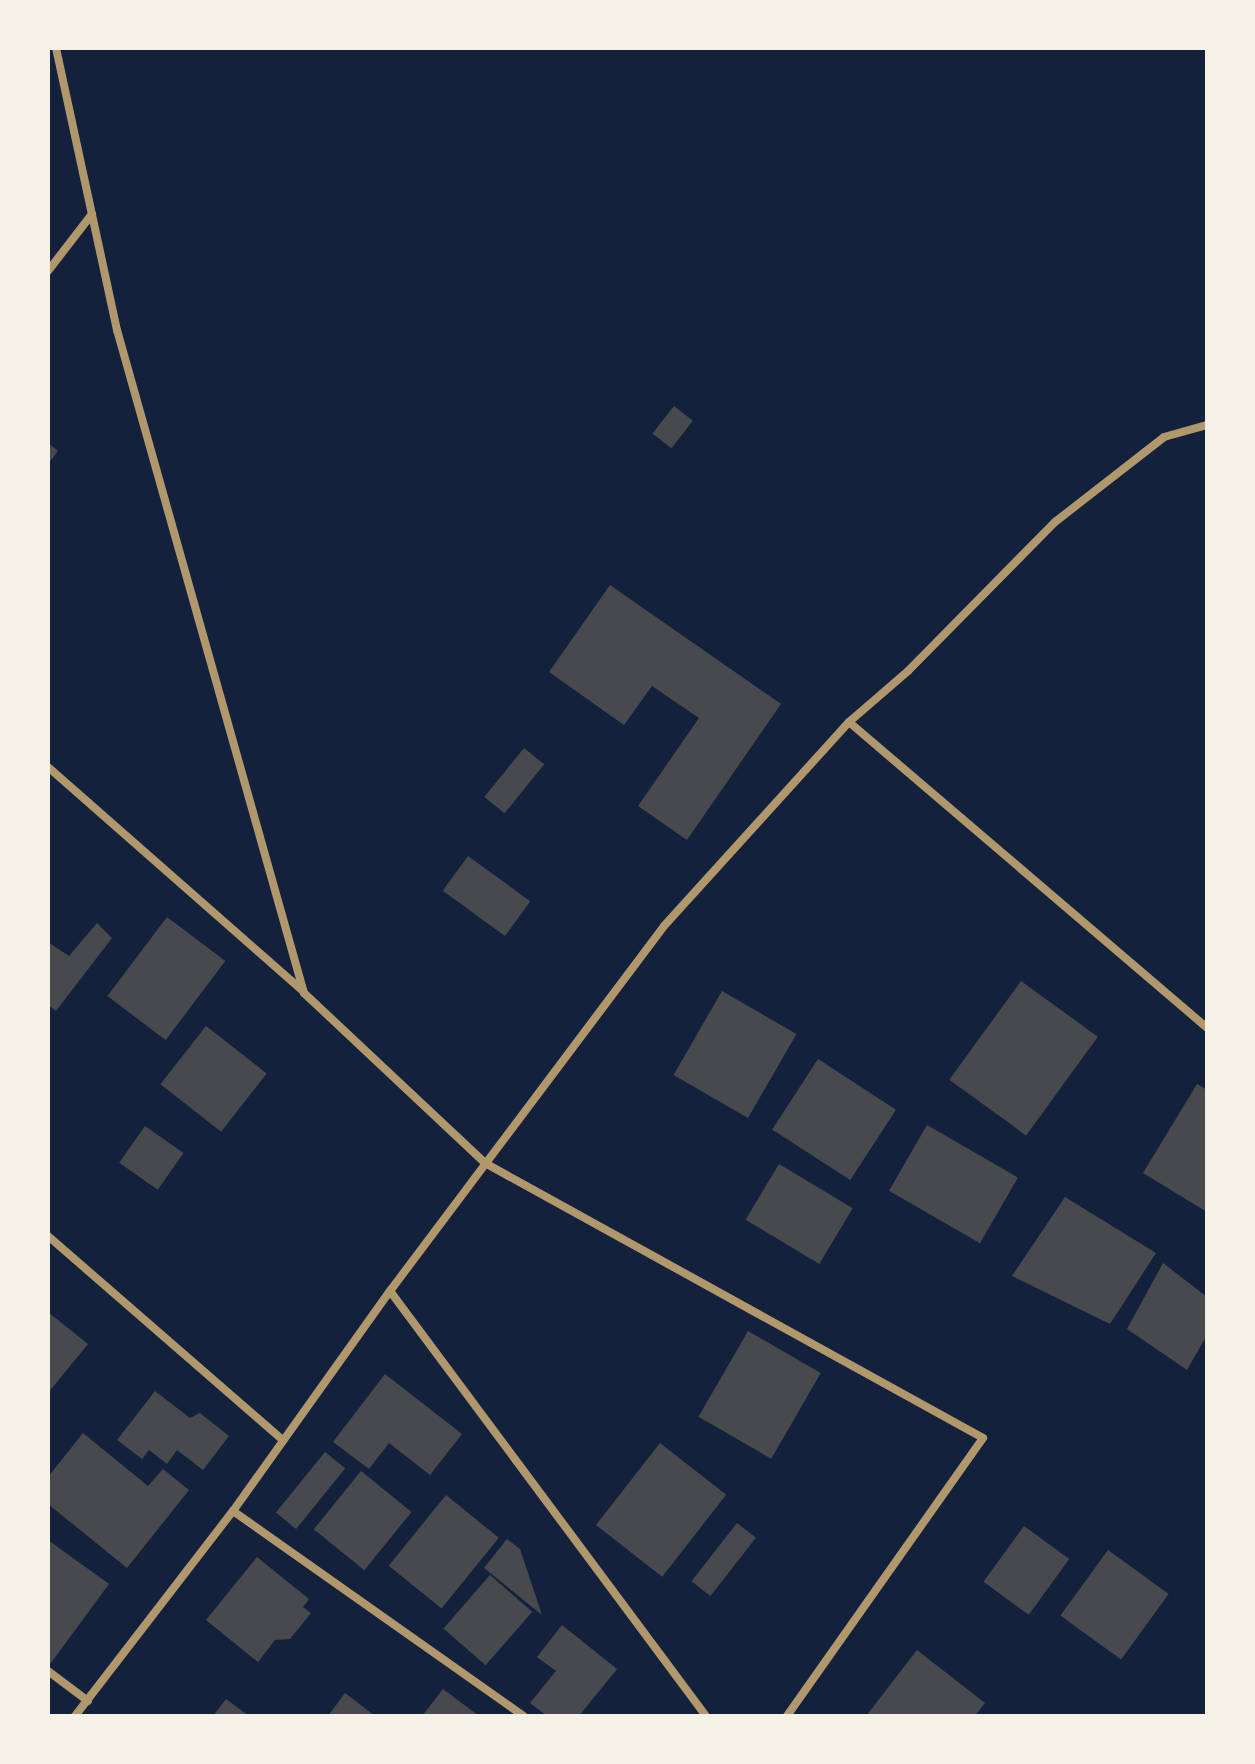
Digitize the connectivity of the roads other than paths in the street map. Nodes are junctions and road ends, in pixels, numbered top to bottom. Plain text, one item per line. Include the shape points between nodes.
1 (56, 48) edge
2 (92, 214) junction
3 (48, 271) edge
4 (1207, 425) edge
5 (849, 722) junction
6 (48, 767) edge
7 (304, 993) junction
8 (1207, 1028) edge
9 (485, 1163) junction
10 (48, 1236) edge
11 (390, 1291) junction
12 (283, 1440) junction
13 (233, 1511) junction
14 (48, 1671) edge
15 (88, 1701) junction
16 (75, 1716) edge
17 (524, 1716) edge
18 (706, 1716) edge
19 (787, 1716) edge

1 - 2 street
2 - 3 street
2 - 7 street via 117,330
4 - 5 street via 1164,437 1055,522 908,671
5 - 8 street
5 - 9 street via 664,926
6 - 7 street
7 - 9 street
9 - 11 street
9 - 19 street via 983,1438
10 - 12 street
11 - 12 street
11 - 18 street
12 - 13 street
13 - 15 street
13 - 17 street
14 - 15 street
15 - 16 street

